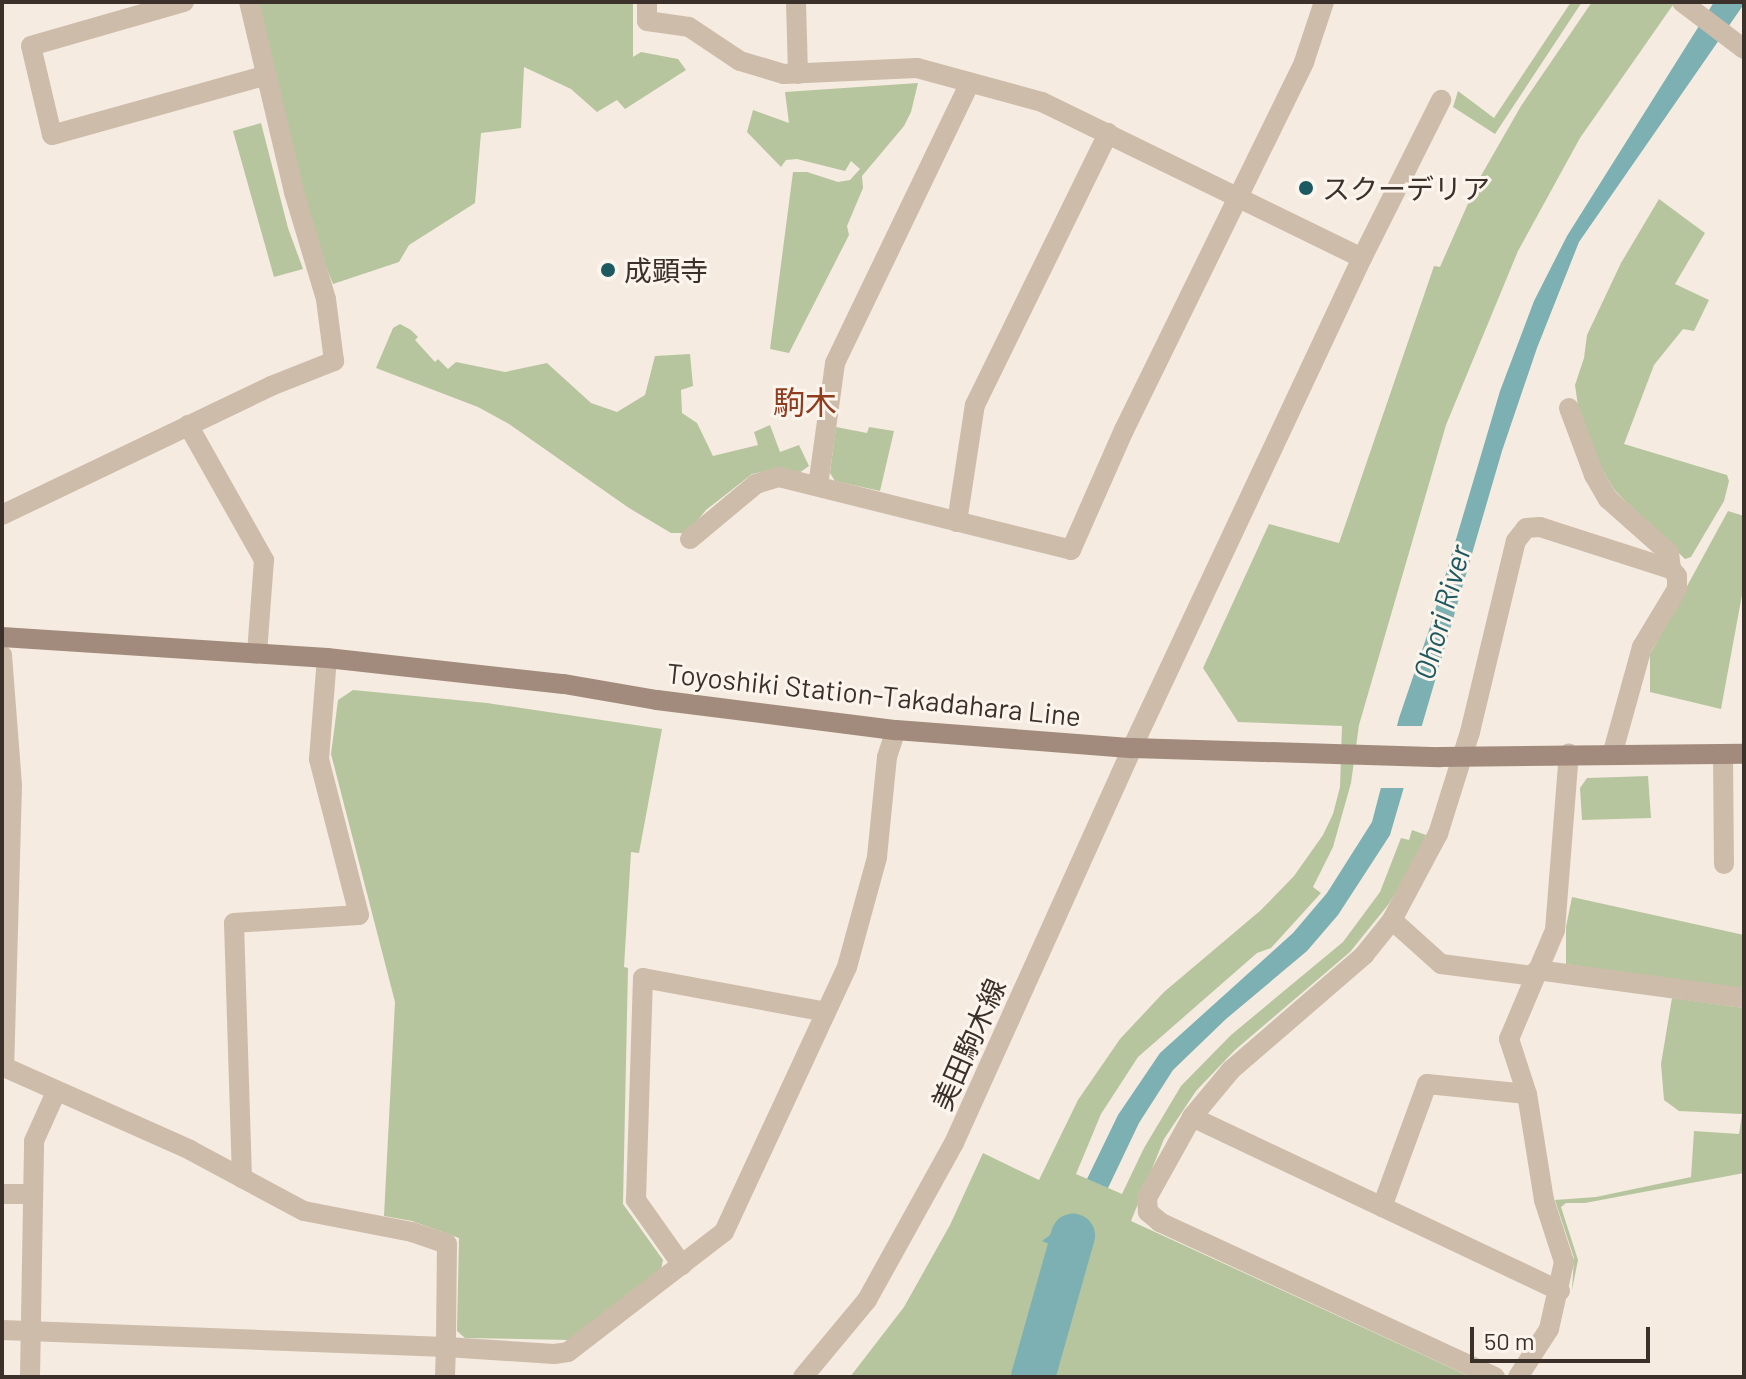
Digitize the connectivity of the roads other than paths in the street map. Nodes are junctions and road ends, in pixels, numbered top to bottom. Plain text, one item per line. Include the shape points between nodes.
1 (184, 2) edge
2 (249, 2) edge
3 (647, 2) edge
4 (796, 2) edge
5 (1324, 2) edge
6 (1682, 2) edge
7 (1743, 49) edge
8 (798, 74) junction
9 (267, 75) junction
10 (970, 83) junction
11 (1441, 100) dead end
12 (1108, 133) junction
13 (1236, 196) junction
14 (1362, 258) junction
15 (1569, 408) dead end
16 (188, 425) junction
17 (818, 486) junction
18 (2, 515) edge
19 (957, 522) junction
20 (690, 539) dead end
21 (1671, 569) junction
22 (2, 637) edge
23 (257, 654) junction
24 (2, 655) edge
25 (327, 658) junction
26 (5, 726) edge
27 (896, 730) junction
28 (1132, 748) junction
29 (1569, 754) junction
30 (1734, 754) edge
31 (1612, 755) junction
32 (1461, 757) junction
33 (1724, 864) dead end
34 (4, 899) edge
35 (1392, 920) junction
36 (4, 970) edge
37 (1535, 973) junction
38 (1744, 998) edge
39 (826, 1012) junction
40 (56, 1092) junction
41 (1527, 1094) junction
42 (1192, 1117) junction
43 (242, 1178) junction
44 (2, 1194) edge
45 (32, 1194) junction
46 (1382, 1207) junction
47 (682, 1265) junction
48 (1560, 1291) junction
49 (2, 1330) edge
50 (31, 1332) junction
51 (446, 1347) junction
52 (30, 1377) edge
53 (445, 1377) edge
54 (803, 1377) edge
55 (1495, 1377) edge
56 (1518, 1377) edge

1 - 9 street via 31,46 52,135
2 - 9 street
3 - 8 street via 647,21 689,27 740,61
4 - 8 street
5 - 13 street via 1304,62
6 - 7 street
8 - 10 street via 917,68
9 - 16 street via 326,299 334,361
10 - 12 street via 1042,102
10 - 17 street via 835,363
11 - 14 street, 美田駒木線
12 - 13 street
12 - 19 street via 975,405
13 - 14 street
13 - 19 street via 1071,550
14 - 28 street, 美田駒木線
15 - 21 street via 1608,499 1669,553
16 - 18 street
16 - 23 street via 264,560
17 - 19 street
17 - 20 street via 779,477 756,484
21 - 31 street via 1677,589 1642,647
21 - 32 street via 1540,527 1526,528 1516,541
22 - 23 main road, Toyoshiki Station-Takadahara Line
23 - 25 main road, Toyoshiki Station-Takadahara Line
24 - 26 street
25 - 27 main road, Toyoshiki Station-Takadahara Line via 550,682
25 - 43 street via 319,759 359,915 234,923
26 - 34 street via 12,786
27 - 28 main road, Toyoshiki Station-Takadahara Line
27 - 39 street via 887,757 877,857 847,967
28 - 32 main road, Toyoshiki Station-Takadahara Line
28 - 54 street, 美田駒木線 via 954,1143 867,1300
29 - 31 main road, Toyoshiki Station-Takadahara Line
29 - 32 main road, Toyoshiki Station-Takadahara Line
29 - 37 street via 1555,930
30 - 31 main road, Toyoshiki Station-Takadahara Line
30 - 33 street
32 - 35 street via 1438,834
34 - 36 street
35 - 37 street via 1441,964
35 - 42 street via 1364,955 1231,1070
36 - 40 street via 4,1067
37 - 38 street
37 - 41 street via 1509,1039
39 - 47 street via 724,1232
39 - 47 street via 643,978 636,1200
40 - 43 street
40 - 45 street via 34,1141
41 - 46 street via 1427,1084
41 - 48 street via 1544,1200 1564,1262
42 - 46 street
42 - 55 street via 1147,1198 1148,1212
43 - 51 street via 304,1211 447,1244
44 - 45 street
45 - 50 street
46 - 48 street
47 - 51 street via 568,1352
48 - 56 street via 1549,1329
49 - 50 street
50 - 51 street
50 - 52 street
51 - 53 street

